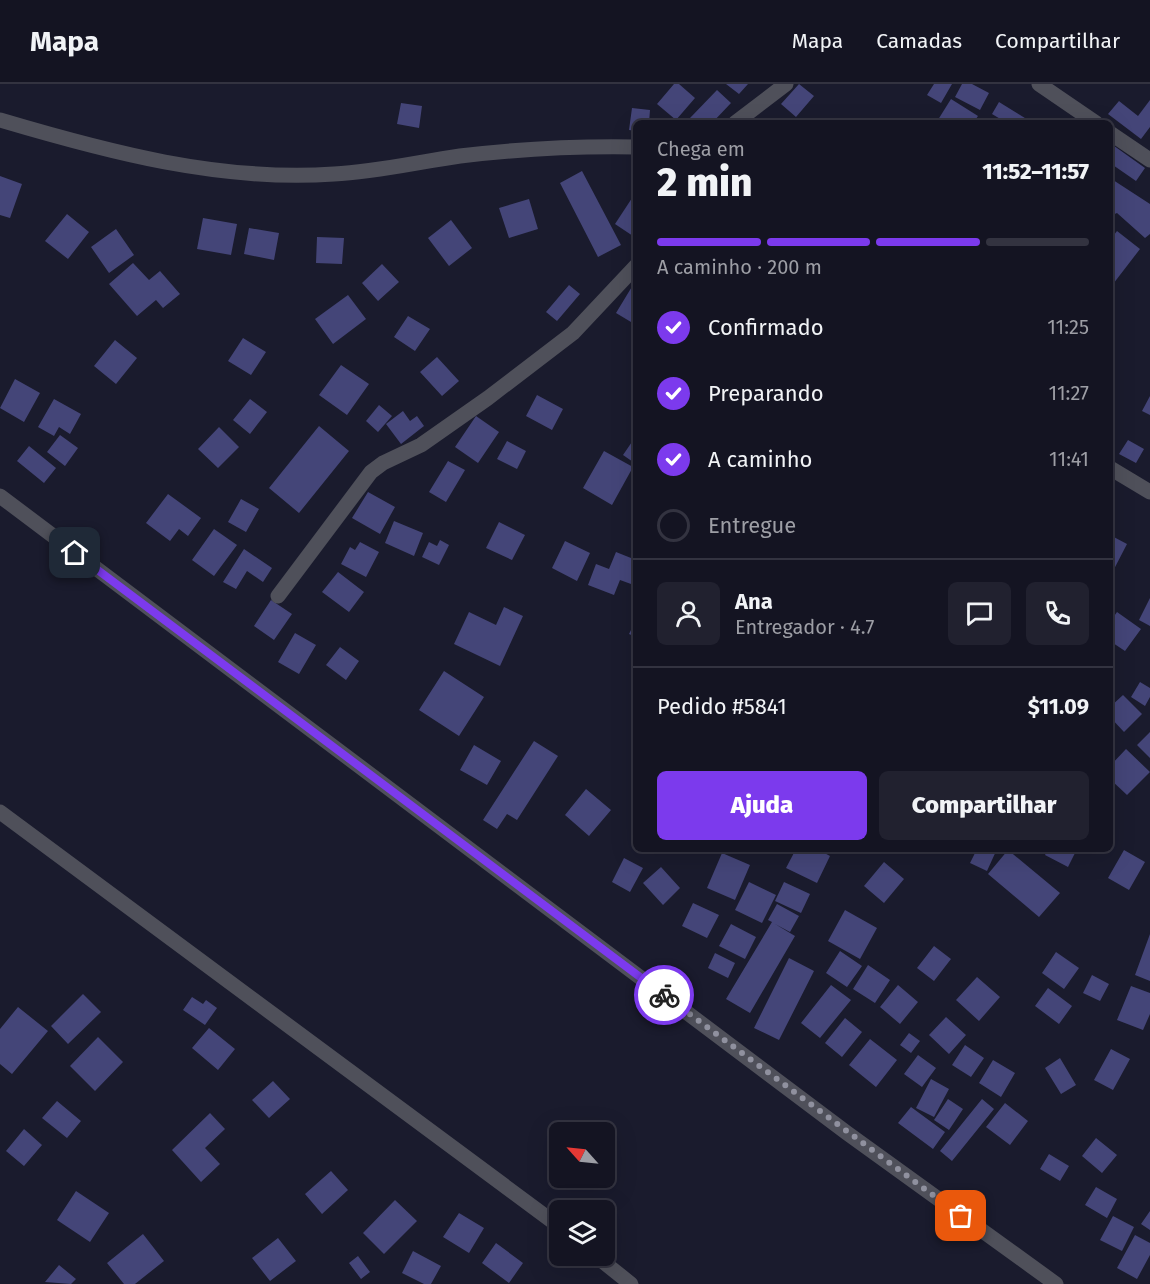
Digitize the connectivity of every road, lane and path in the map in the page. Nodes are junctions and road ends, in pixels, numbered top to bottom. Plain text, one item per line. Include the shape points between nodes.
1 (786, 84) edge
2 (1039, 84) edge
3 (0, 120) edge
4 (739, 120) edge
5 (1092, 120) edge
6 (1113, 135) edge
7 (633, 147) edge
8 (1150, 160) edge
9 (633, 269) edge
10 (1113, 470) edge
11 (1150, 492) edge
12 (0, 496) edge
13 (278, 596) dead end
14 (0, 812) edge
15 (549, 1219) edge
16 (608, 1266) edge
17 (631, 1284) edge
18 (1056, 1284) edge

1 - 4 street
2 - 5 street
3 - 7 street via 138,157 203,169 267,173 333,174 569,146
6 - 8 street
9 - 13 street via 573,333 430,438 371,472
10 - 11 street
12 - 18 street via 847,1133
14 - 15 street
16 - 17 street

